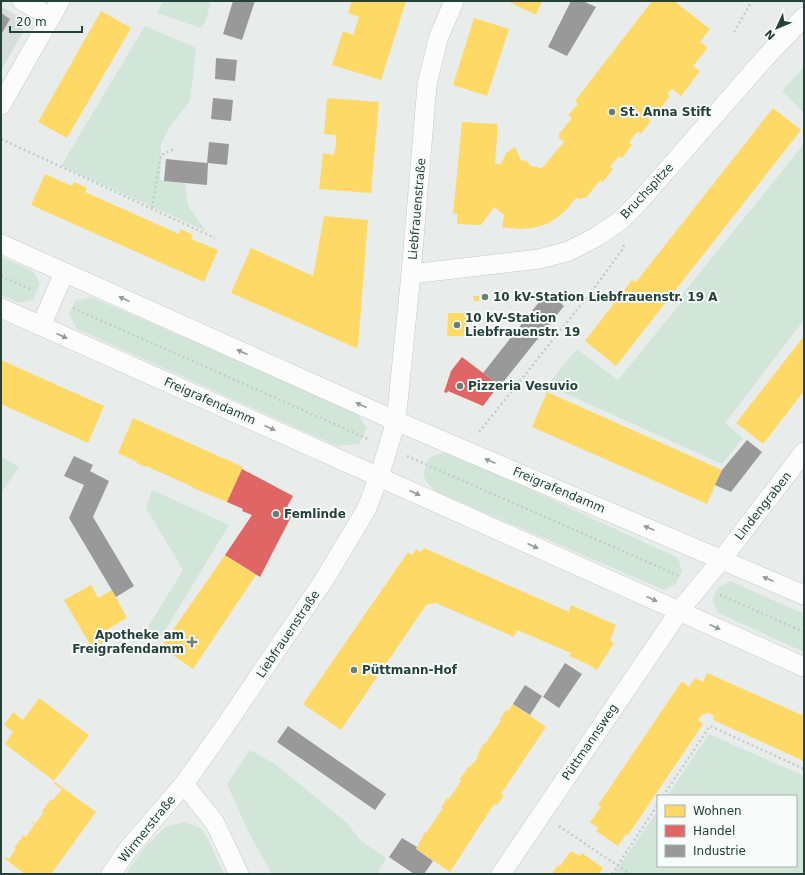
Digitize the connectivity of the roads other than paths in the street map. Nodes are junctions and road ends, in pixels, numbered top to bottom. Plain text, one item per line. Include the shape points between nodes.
1 (22, 1) edge
2 (60, 1) edge
3 (454, 1) edge
4 (51, 17) junction
5 (804, 17) edge
6 (1, 105) edge
7 (1, 244) edge
8 (64, 273) junction
9 (412, 274) junction
10 (1, 308) edge
11 (41, 326) junction
12 (396, 421) junction
13 (804, 452) edge
14 (379, 477) junction
15 (722, 560) junction
16 (804, 595) edge
17 (680, 610) junction
18 (804, 667) edge
19 (184, 784) junction
20 (111, 874) edge
21 (239, 874) edge
22 (501, 874) edge

1 - 4 street
2 - 4 street
3 - 9 street, Liebfrauenstraße via 438,39 427,85
4 - 6 street
5 - 9 street, Bruchspitze via 638,203 596,237 569,251 539,259
7 - 8 street, Freigrafendamm
8 - 11 street
12 -> 8 street, Freigrafendamm
9 - 12 street, Liebfrauenstraße
10 - 11 street, Freigrafendamm
11 -> 14 street, Freigrafendamm
12 - 14 street
15 -> 12 street, Freigrafendamm
13 - 15 street, Lindengraben
14 -> 17 street, Freigrafendamm
14 - 19 street, Liebfrauenstraße via 366,510 324,580
16 -> 15 street, Freigrafendamm
15 - 17 street
17 -> 18 street, Freigrafendamm
17 - 22 street, Püttmannsweg
19 - 20 street, Wirmerstraße via 129,848
19 - 21 street via 215,823

